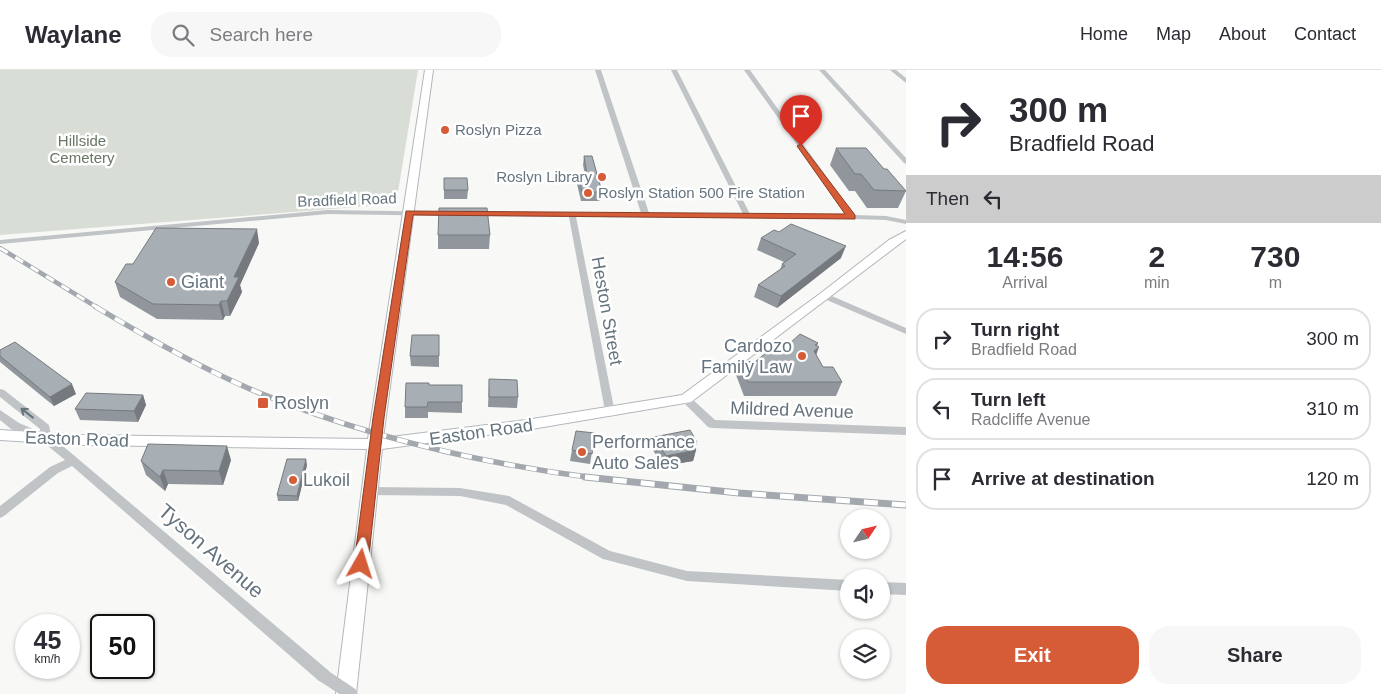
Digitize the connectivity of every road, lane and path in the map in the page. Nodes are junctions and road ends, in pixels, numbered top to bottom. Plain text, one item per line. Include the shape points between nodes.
1 (429, 70) edge
2 (598, 70) edge
3 (674, 70) edge
4 (747, 70) edge
5 (822, 70) edge
6 (893, 70) edge
7 (906, 81) edge
8 (906, 162) edge
9 (410, 213) junction
10 (572, 215) junction
11 (646, 216) junction
12 (748, 217) junction
13 (852, 217) junction
14 (906, 222) edge
15 (906, 234) edge
16 (0, 242) edge
17 (826, 296) junction
18 (906, 330) edge
19 (0, 392) edge
20 (686, 399) junction
21 (610, 412) junction
22 (0, 414) edge
23 (906, 431) edge
24 (0, 436) edge
25 (46, 438) junction
26 (376, 444) junction
27 (73, 461) junction
28 (370, 491) junction
29 (0, 513) edge
30 (840, 585) edge
31 (890, 588) edge
32 (906, 589) edge
33 (346, 694) edge
34 (351, 694) edge

1 - 9 main road
2 - 11 street
3 - 12 street
4 - 13 street
5 - 8 street
6 - 7 street
9 - 10 street, Bradfield Road
9 - 16 street, Bradfield Road via 328,212
9 - 26 main road
10 - 11 street, Bradfield Road
10 - 21 street, Heston Street
11 - 12 street, Bradfield Road
12 - 13 street, Bradfield Road
13 - 14 street, Bradfield Road
15 - 17 main road, Easton Road
17 - 18 street
17 - 20 main road, Easton Road
25 -> 19 street, Tyson Avenue via 45,428
20 - 21 main road, Easton Road
20 - 23 street, Mildred Avenue via 712,424
21 - 26 main road, Easton Road via 432,439
22 - 25 street, Tyson Avenue via 16,426
24 - 25 main road, Easton Road
25 - 26 main road, Easton Road
25 - 27 street, Tyson Avenue
26 - 28 main road
27 - 29 street via 54,470
27 - 34 street, Tyson Avenue, bridge via 324,676
28 - 30 street via 460,492 509,501 607,555 687,576
28 - 33 main road
31 - 32 street

